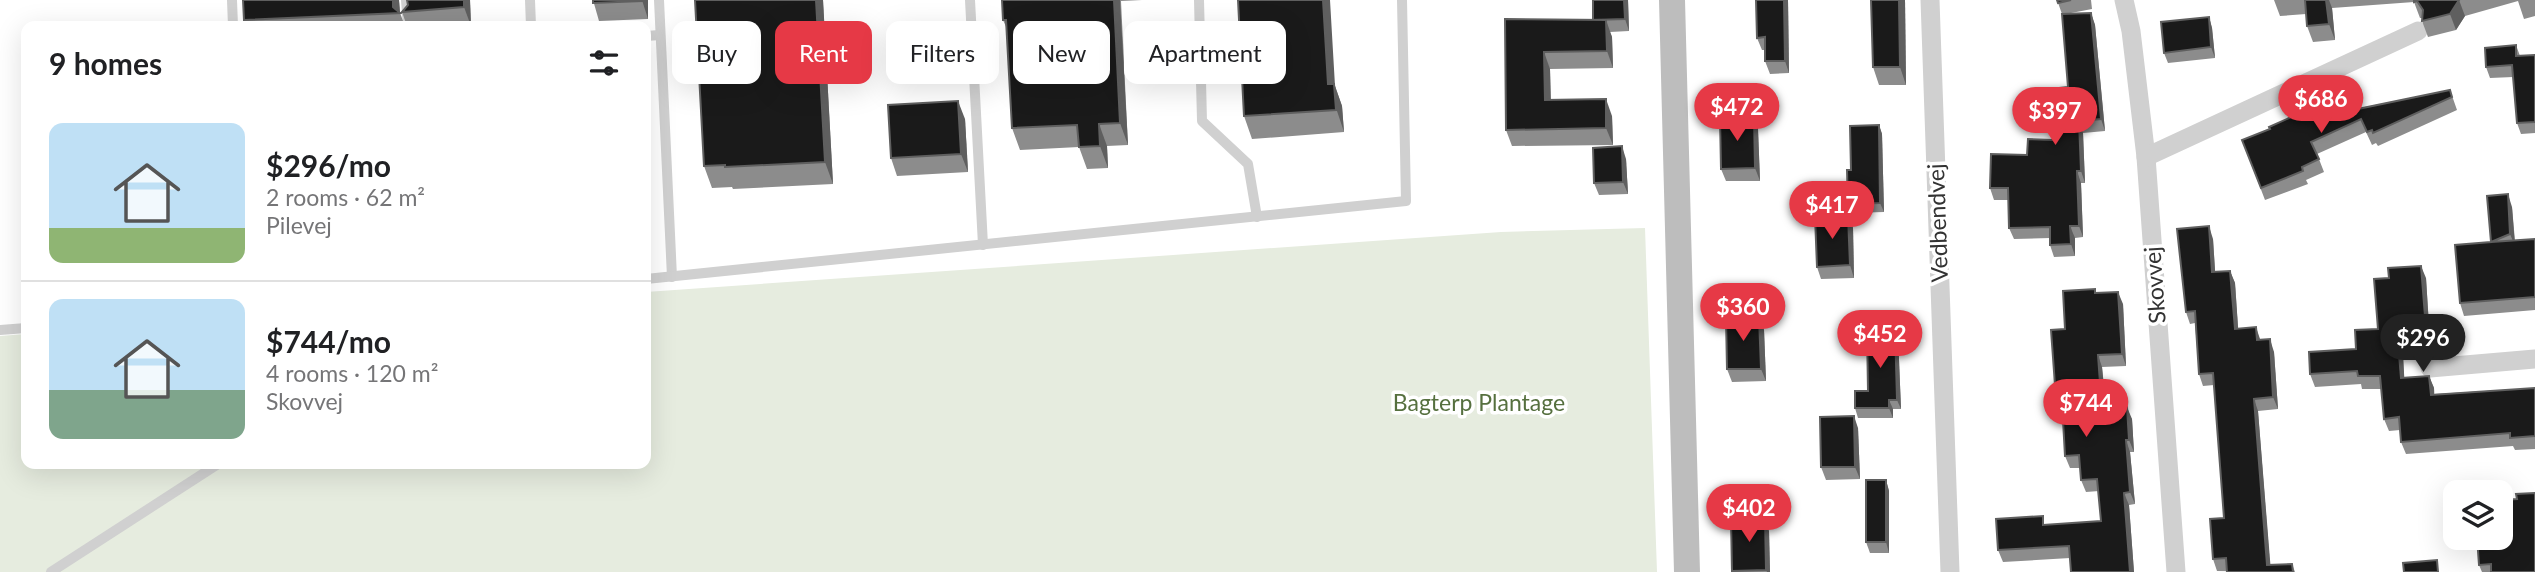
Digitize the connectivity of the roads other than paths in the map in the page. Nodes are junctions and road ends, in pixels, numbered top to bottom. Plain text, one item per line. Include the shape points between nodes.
1 (232, 0) edge
2 (407, 0) edge
3 (530, 0) edge
4 (659, 0) edge
5 (970, 0) edge
6 (1199, 0) edge
7 (1402, 0) edge
8 (1672, 0) edge
9 (1930, 0) edge
10 (2124, 0) edge
11 (233, 21) edge
12 (408, 21) edge
13 (531, 21) edge
14 (2418, 32) dead end
15 (660, 35) junction
16 (651, 36) edge
17 (2146, 157) junction
18 (1257, 216) junction
19 (983, 244) junction
20 (672, 277) junction
21 (651, 279) edge
22 (21, 328) edge
23 (0, 330) edge
24 (2535, 359) edge
25 (2430, 368) dead end
26 (210, 469) edge
27 (51, 572) edge
28 (1687, 572) edge
29 (1950, 572) edge
30 (2176, 572) edge

1 - 11 lane
2 - 12 lane
3 - 13 lane
4 - 15 lane
5 - 19 lane
6 - 18 lane via 1202,121 1248,164
7 - 18 lane via 1406,201
8 - 28 main road
9 - 29 street, Vedbendvej
10 - 17 street, Skovvej
14 - 17 street
15 - 16 lane
15 - 20 lane
17 - 30 street, Skovvej
18 - 19 lane
19 - 20 lane
20 - 21 lane
22 - 23 lane
24 - 25 street
26 - 27 lane

